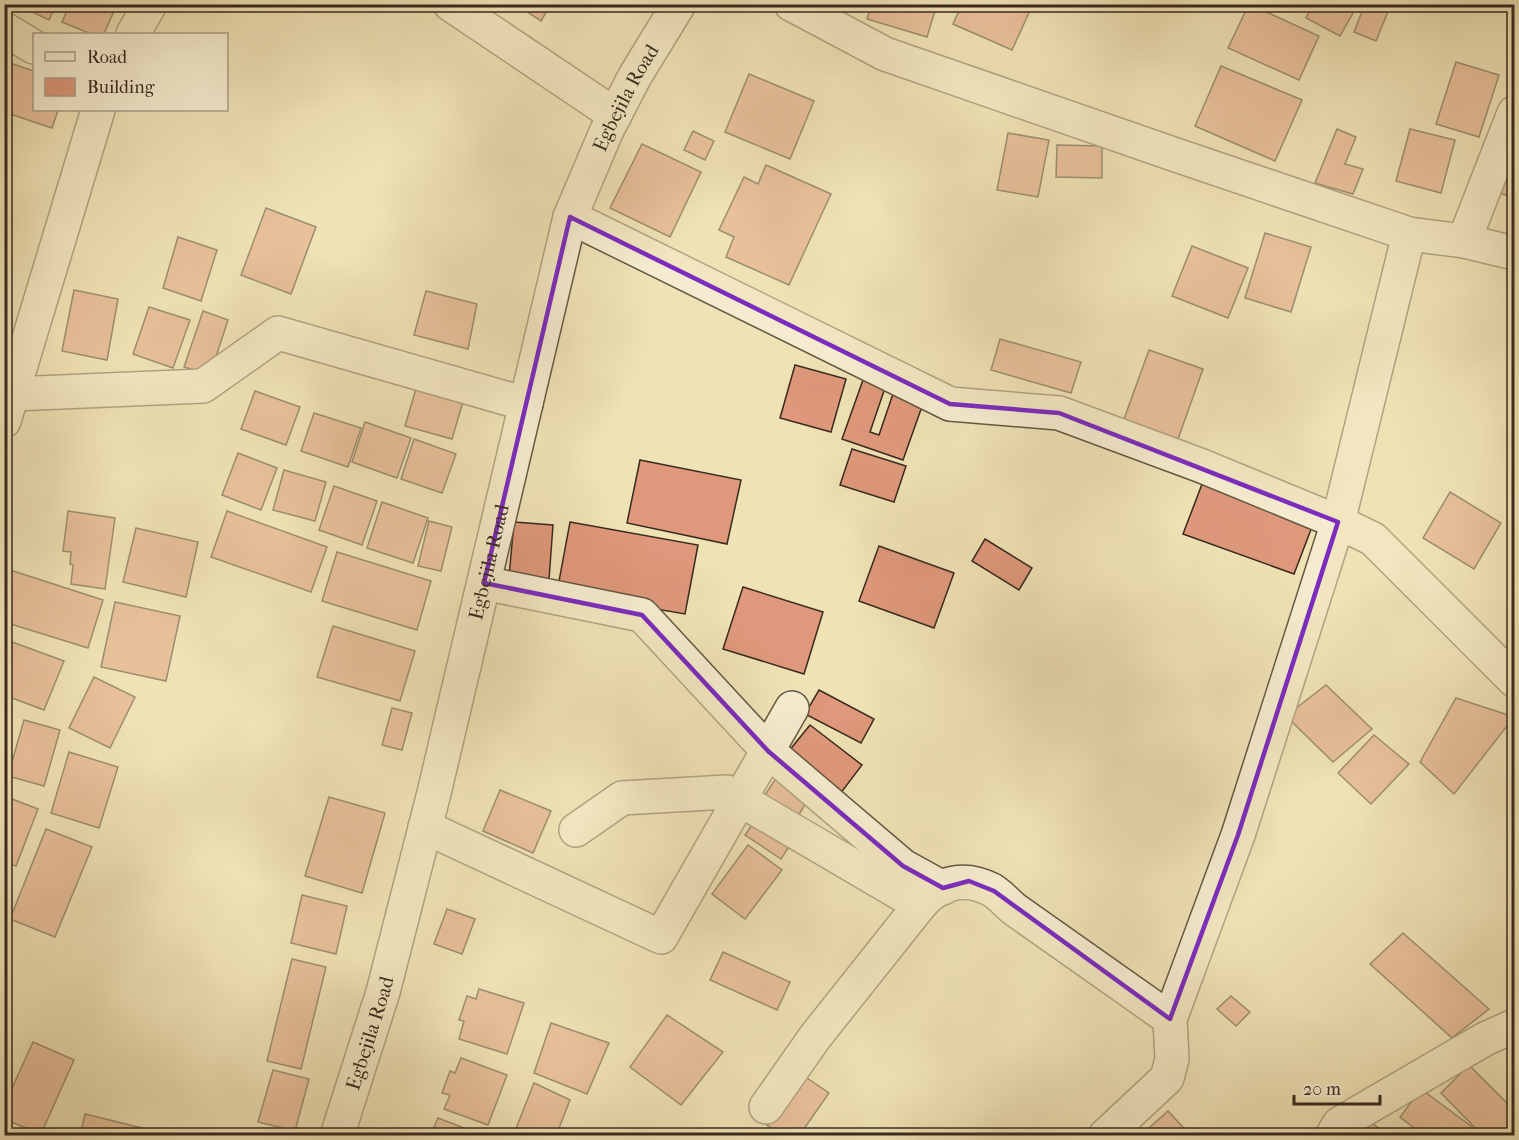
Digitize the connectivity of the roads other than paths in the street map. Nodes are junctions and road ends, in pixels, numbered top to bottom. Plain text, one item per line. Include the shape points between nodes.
1 (150, 4) edge
2 (450, 4) edge
3 (679, 4) edge
4 (791, 4) edge
5 (4, 29) edge
6 (134, 33) edge
7 (33, 46) edge
8 (98, 111) edge
9 (1515, 112) edge
10 (615, 115) junction
11 (570, 217) junction
12 (1408, 234) junction
13 (1464, 241) junction
14 (1515, 253) edge
15 (17, 332) edge
16 (526, 404) junction
17 (9, 407) edge
18 (1338, 522) junction
19 (484, 583) junction
20 (1515, 680) edge
21 (792, 708) dead end
22 (768, 751) junction
23 (740, 800) junction
24 (425, 827) junction
25 (576, 830) dead end
26 (931, 896) junction
27 (1170, 1019) junction
28 (1515, 1026) edge
29 (766, 1107) dead end
30 (337, 1136) edge
31 (1105, 1136) edge
32 (1332, 1136) edge

1 - 6 street
2 - 10 street
3 - 10 street, Egbejila Road
4 - 12 street via 885,54
5 - 7 street
8 - 15 street
9 - 13 street
10 - 11 street, Egbejila Road
11 - 16 street, Egbejila Road
11 - 18 street via 950,404 1059,413
12 - 13 street
12 - 18 street
13 - 14 street
15 - 17 street
16 - 17 street via 278,333 203,386
16 - 19 street, Egbejila Road
18 - 20 street via 1373,539
18 - 27 street via 1238,835
19 - 22 street via 642,615
19 - 24 street, Egbejila Road
21 - 22 street
22 - 23 street
22 - 26 street via 903,866
23 - 24 street via 661,937
23 - 25 street via 727,792 622,798
23 - 26 street
24 - 30 street, Egbejila Road via 383,993
26 - 27 street via 951,883 969,881 994,891
26 - 29 street via 815,1037
27 - 31 street via 1172,1059 1167,1078
28 - 32 street via 1485,1039 1339,1124

